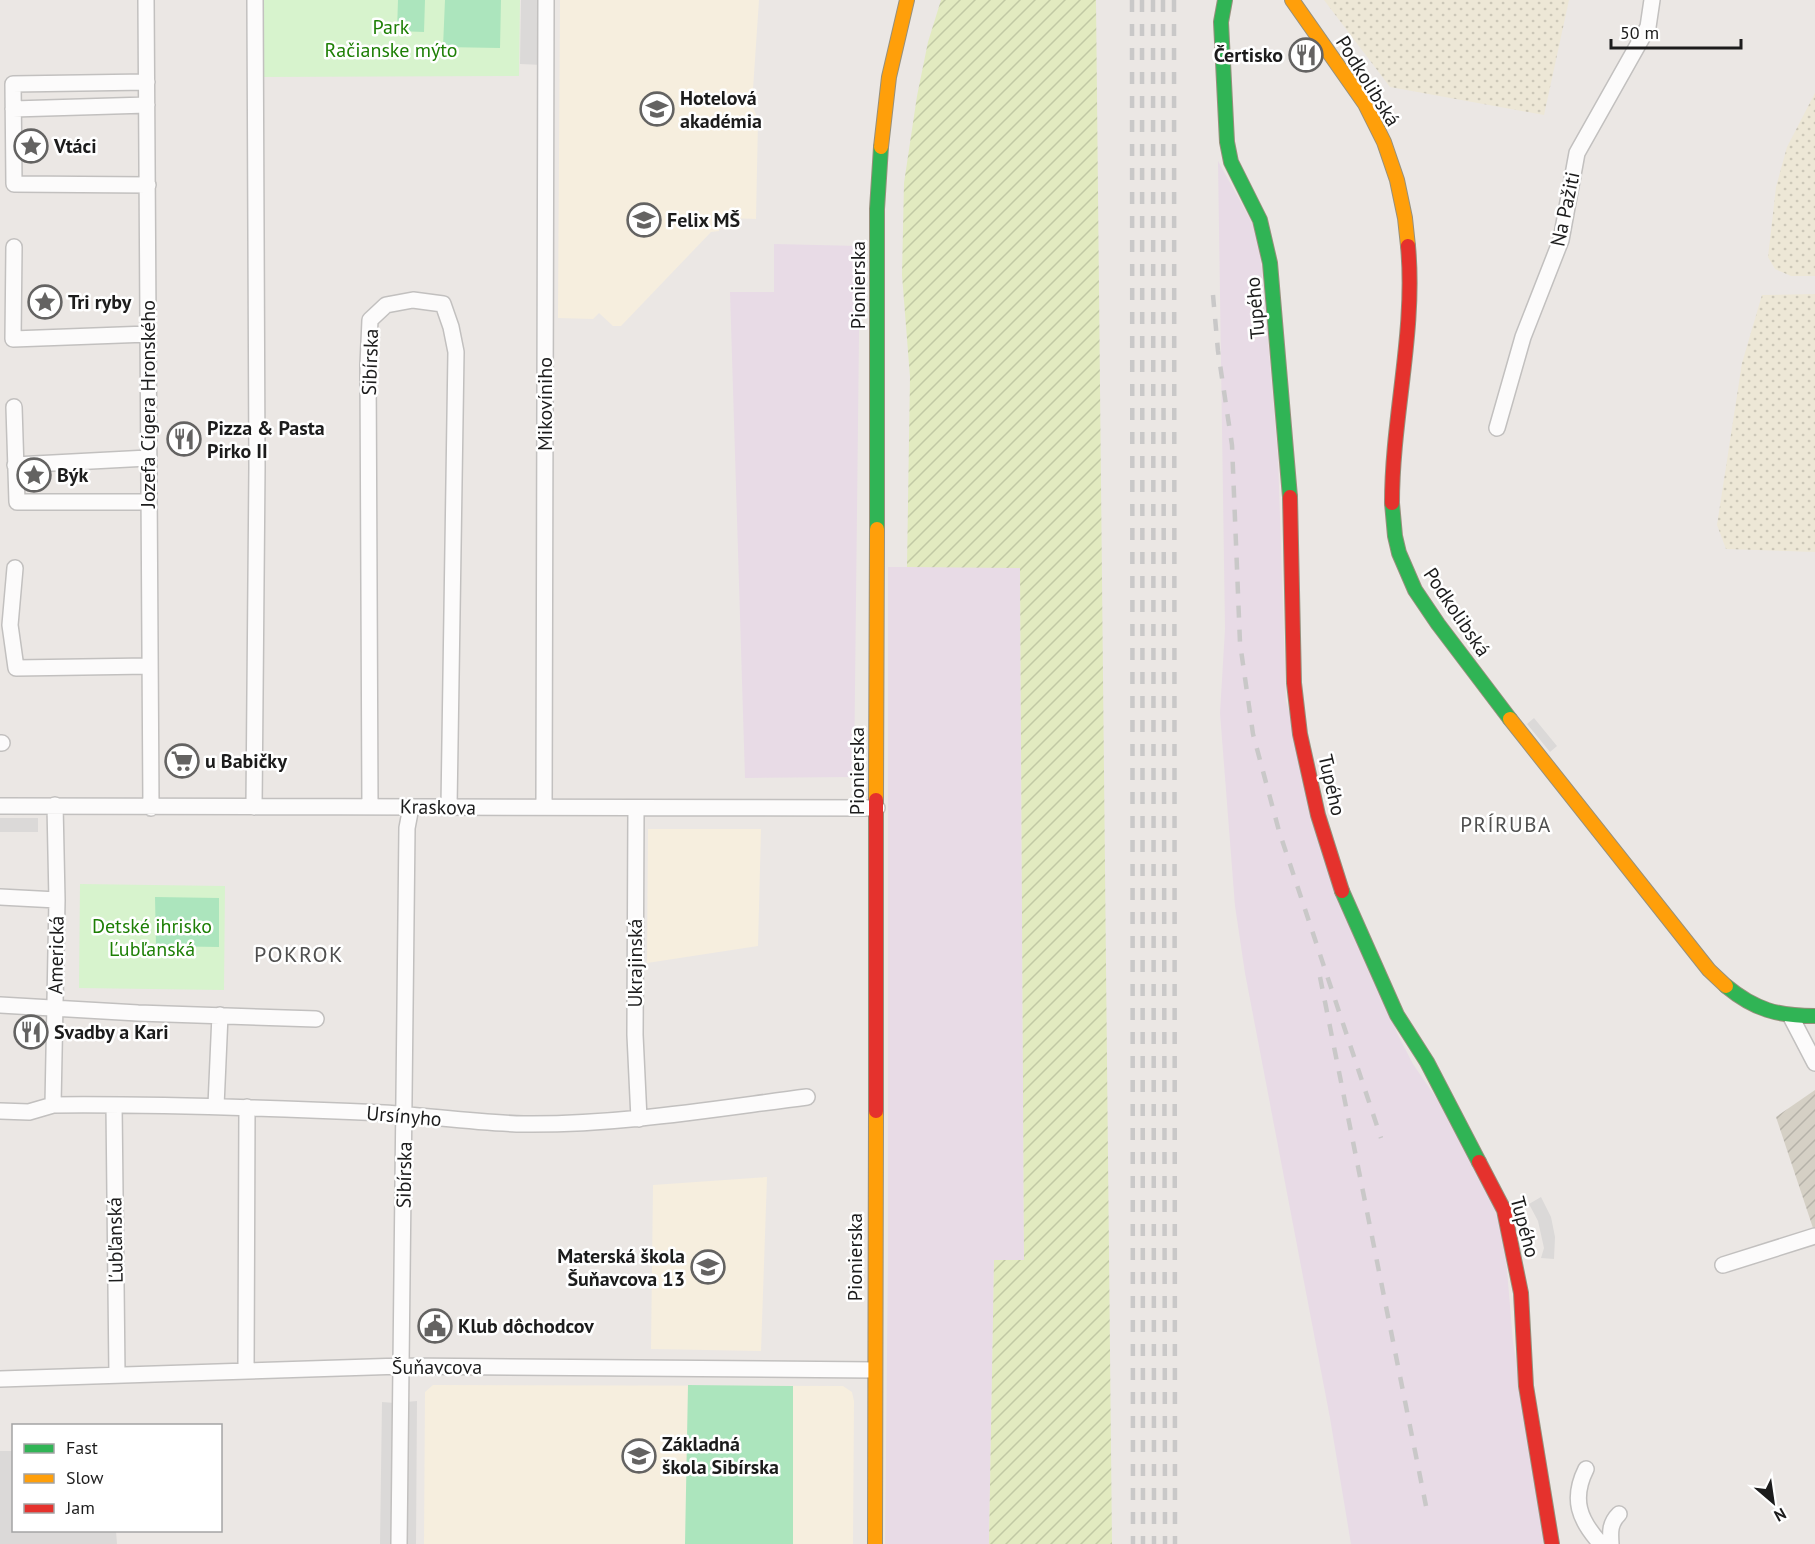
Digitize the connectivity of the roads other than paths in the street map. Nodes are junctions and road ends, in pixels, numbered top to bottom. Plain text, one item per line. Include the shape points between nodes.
1 (146, 0) edge
2 (255, 0) edge
3 (546, 0) edge
4 (908, 0) edge
5 (1225, 0) edge
6 (1292, 0) edge
7 (1652, 0) edge
8 (147, 82) junction
9 (147, 105) junction
10 (13, 109) junction
11 (148, 185) junction
12 (14, 248) dead end
13 (148, 334) junction
14 (14, 407) dead end
15 (1497, 428) dead end
16 (148, 458) junction
17 (15, 465) junction
18 (149, 502) junction
19 (15, 568) dead end
20 (149, 666) junction
21 (55, 805) junction
22 (0, 806) edge
23 (150, 807) junction
24 (254, 807) junction
25 (370, 807) junction
26 (411, 807) junction
27 (449, 807) junction
28 (544, 807) junction
29 (636, 808) junction
30 (877, 808) junction
31 (0, 897) edge
32 (57, 900) junction
33 (0, 1005) edge
34 (55, 1008) junction
35 (220, 1015) junction
36 (1815, 1016) edge
37 (1791, 1017) junction
38 (315, 1019) dead end
39 (1815, 1063) edge
40 (807, 1098) dead end
41 (53, 1105) junction
42 (114, 1105) junction
43 (216, 1106) junction
44 (247, 1107) junction
45 (0, 1111) edge
46 (405, 1114) junction
47 (639, 1119) junction
48 (1815, 1236) edge
49 (1723, 1266) dead end
50 (402, 1366) junction
51 (874, 1370) junction
52 (246, 1371) junction
53 (117, 1375) junction
54 (0, 1379) edge
55 (1586, 1469) dead end
56 (1619, 1514) dead end
57 (399, 1544) edge
58 (875, 1544) edge
59 (1552, 1544) edge
60 (1601, 1544) edge
61 (1611, 1544) edge

1 - 8 street, Jozefa Cígera Hronského
2 - 24 street
3 - 28 street, Mikovíniho
4 - 30 street, Pionierska via 889,88 877,199
5 - 59 street, Tupého via 1221,22 1227,142 1231,162 1260,220 1270,264 1292,507 1294,683 1300,734 1337,881 1397,1015 1427,1062 1504,1210 1521,1293 1527,1386
6 - 37 street, Podkolibská via 1365,104 1396,175 1404,208 1410,272 1409,318 1393,513 1399,553 1408,576 1428,610 1490,693 1709,970 1744,1001 1775,1015
7 - 15 street, Na Pažiti via 1648,27 1577,153 1561,240 1523,337
8 - 9 street, Jozefa Cígera Hronského
8 - 10 street via 13,84
9 - 10 street
9 - 11 street, Jozefa Cígera Hronského
10 - 11 street via 15,184
11 - 13 street, Jozefa Cígera Hronského
12 - 13 street via 13,339
13 - 16 street, Jozefa Cígera Hronského
14 - 17 street
16 - 17 street
16 - 18 street, Jozefa Cígera Hronského
17 - 18 street via 17,502
18 - 20 street, Jozefa Cígera Hronského
19 - 20 street via 10,625 16,668
20 - 23 street, Jozefa Cígera Hronského
21 - 22 street, Kraskova
21 - 23 street, Kraskova
21 - 32 street, Americká
23 - 24 street, Kraskova
24 - 25 street, Kraskova
25 - 26 street, Kraskova
25 - 27 street, Sibírska via 370,320 386,304 413,300 443,304 456,352
26 - 27 street, Kraskova
26 - 46 street, Sibírska via 407,828
27 - 28 street, Kraskova
28 - 29 street, Kraskova
29 - 30 street, Kraskova
29 - 47 street, Ukrajinská via 635,1035
30 - 51 street, Pionierska
31 - 32 street
32 - 34 street, Americká
33 - 34 street
34 - 35 street
34 - 41 street, Americká
35 - 38 street
35 - 43 street
36 - 37 street, Podkolibská
37 - 39 street
40 - 47 street, Ursínyho
41 - 42 street, Ursínyho
41 - 45 street, Ursínyho via 28,1112
42 - 43 street, Ursínyho
42 - 53 street, Ľubľanská
43 - 44 street, Ursínyho
44 - 46 street, Ursínyho
44 - 52 street
46 - 47 street, Ursínyho via 524,1124
46 - 50 street, Sibírska
48 - 49 street
50 - 51 street, Šuňavcova
50 - 52 street, Šuňavcova
50 - 57 street, Sibírska
51 - 58 street, Pionierska
52 - 53 street, Šuňavcova
53 - 54 street, Šuňavcova
55 - 60 street via 1577,1496 1581,1517
56 - 61 street via 1613,1520

